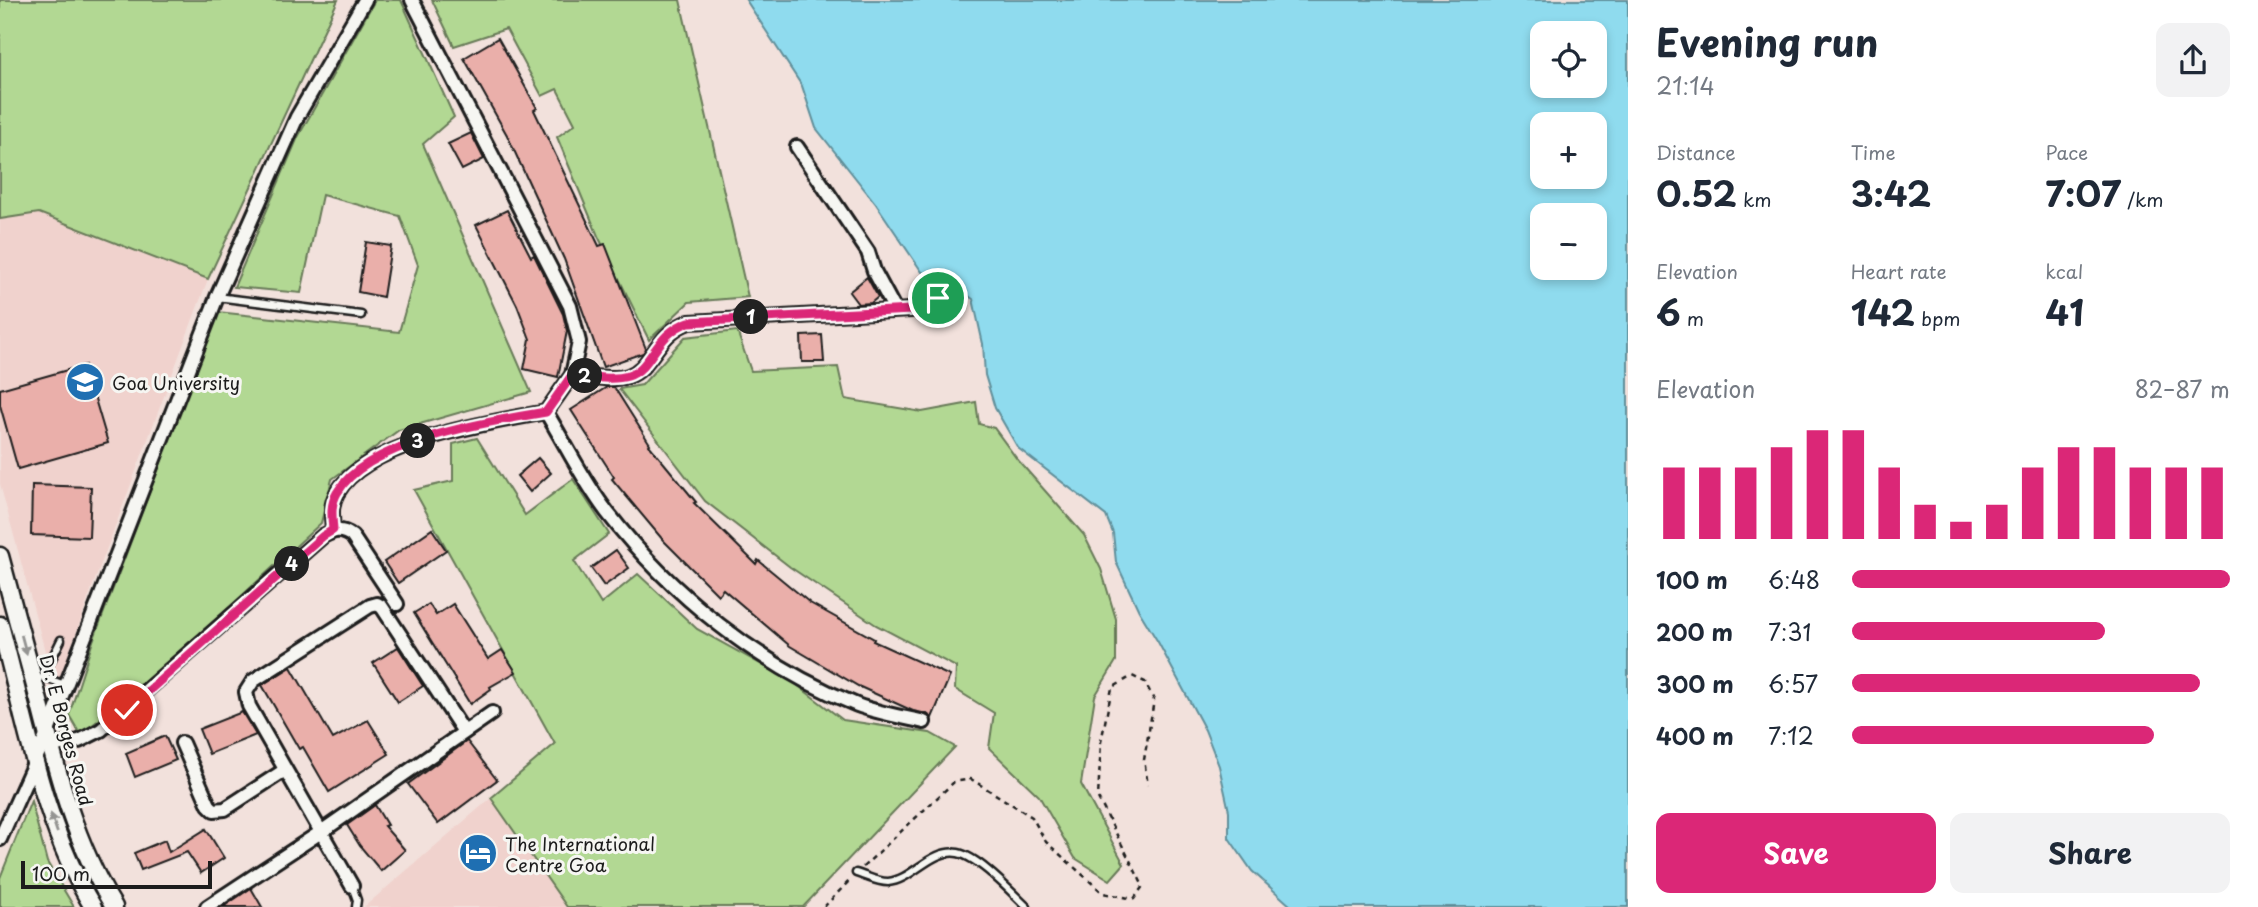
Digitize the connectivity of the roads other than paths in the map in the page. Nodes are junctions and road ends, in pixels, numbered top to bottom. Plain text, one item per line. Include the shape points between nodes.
1 (365, 0) edge
2 (412, 0) edge
3 (797, 146) dead end
4 (217, 297) junction
5 (938, 298) dead end
6 (895, 310) junction
7 (361, 315) dead end
8 (572, 375) junction
9 (546, 412) junction
10 (333, 530) junction
11 (0, 556) edge
12 (397, 604) dead end
13 (0, 625) edge
14 (61, 640) dead end
15 (65, 685) junction
16 (492, 713) dead end
17 (925, 722) dead end
18 (464, 732) junction
19 (49, 740) junction
20 (183, 743) dead end
21 (35, 758) junction
22 (285, 770) junction
23 (321, 832) junction
24 (0, 839) edge
25 (856, 873) road end
26 (352, 886) joint
27 (93, 907) edge
28 (114, 907) edge
29 (207, 907) edge
30 (356, 907) edge
31 (1027, 907) edge

1 - 4 street via 296,117
2 - 8 street via 570,306 579,342
3 - 6 street via 868,252
4 - 7 lane
4 - 15 street
5 - 6 street via 922,308
6 - 8 street via 689,322 667,333 631,376
8 - 9 street
9 - 10 street via 405,445 361,468 336,494 331,509
9 - 17 street via 606,511 665,579 779,666 859,706
10 - 12 street via 352,536
10 - 19 street via 102,730 79,741
11 -> 19 main road, Dr. E Borges Road
13 - 21 main road, Dr. E Borges Road
14 - 15 lane via 43,677
15 - 19 street
16 - 18 street
18 - 22 street via 377,604 253,681 246,692 249,706
18 - 23 street
19 - 21 street
19 - 28 main road, Dr. E Borges Road via 78,835
20 - 22 street via 214,810 225,809
21 - 24 street
27 -> 21 main road, Dr. E Borges Road via 61,842
22 - 23 street
23 - 26 street
23 - 29 street
25 - 31 lane via 890,882 934,858 957,853 967,856
26 - 30 lane

